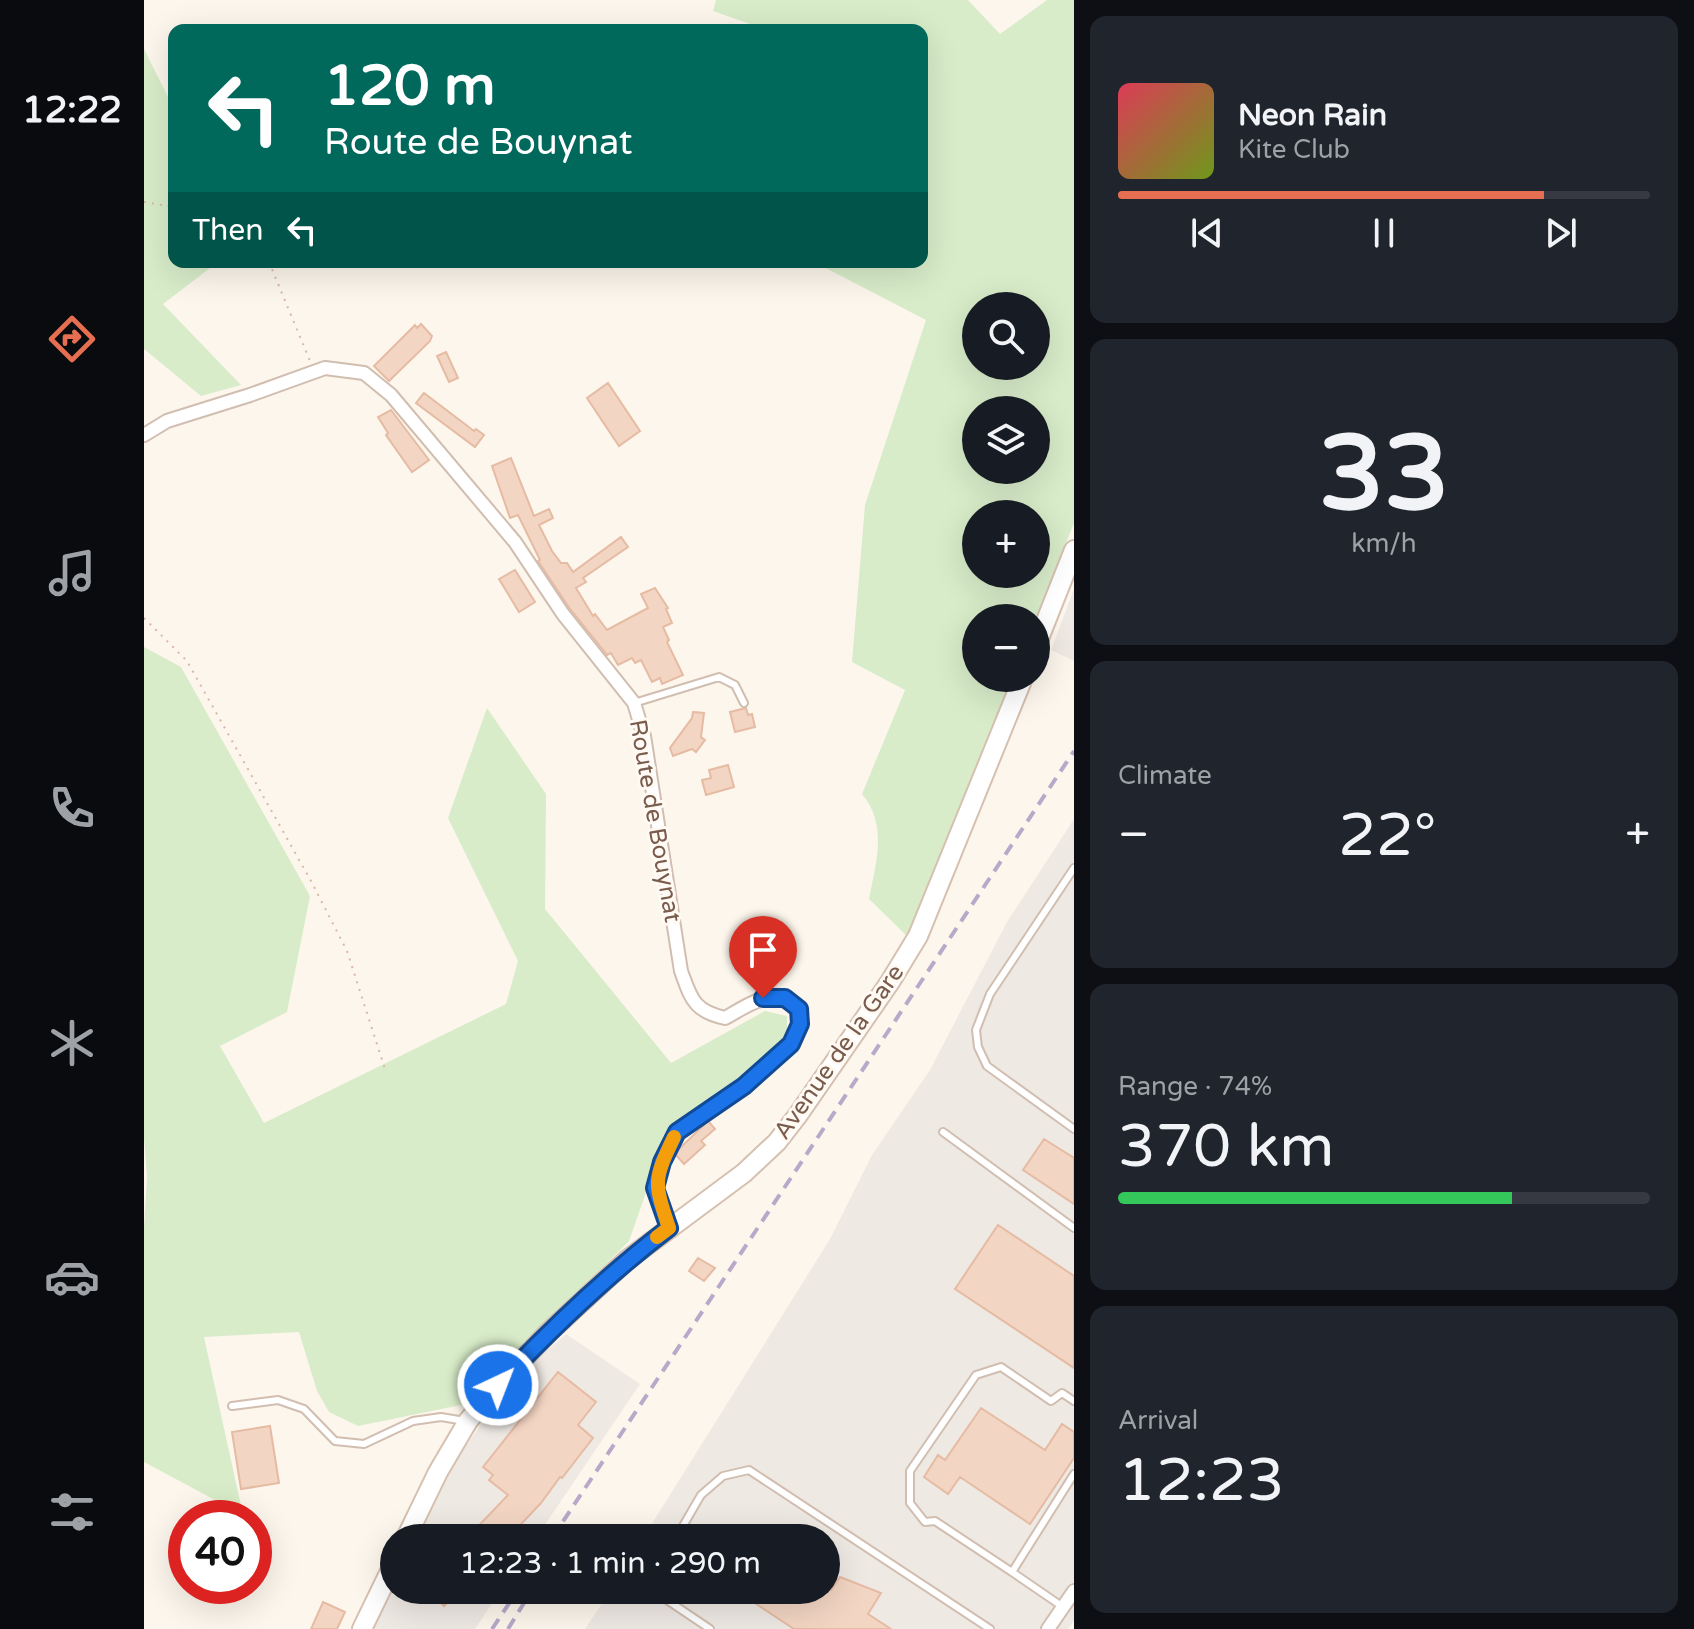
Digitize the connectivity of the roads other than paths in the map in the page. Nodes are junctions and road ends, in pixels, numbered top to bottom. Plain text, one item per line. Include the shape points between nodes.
1 (144, 435) edge
2 (1074, 550) edge
3 (1050, 611) edge
4 (1017, 692) edge
5 (634, 703) junction
6 (744, 703) dead end
7 (1074, 868) edge
8 (1074, 1129) edge
9 (943, 1132) dead end
10 (669, 1228) junction
11 (1074, 1228) edge
12 (1074, 1401) edge
13 (232, 1406) dead end
14 (468, 1421) junction
15 (1074, 1474) edge
16 (413, 1524) edge
17 (684, 1524) edge
18 (831, 1524) edge
19 (840, 1530) edge
20 (1012, 1572) junction
21 (1074, 1591) edge
22 (380, 1592) edge
23 (673, 1604) edge
24 (1063, 1607) junction
25 (362, 1629) edge
26 (710, 1629) edge
27 (990, 1629) edge
28 (1048, 1629) edge

1 - 5 street, Route de Bouynat via 167,421 325,368 364,373 391,395 515,542 563,614
2 - 3 street
4 - 10 street, Avenue de la Gare via 940,887 890,982 777,1142
5 - 6 lane via 719,677 735,685
5 - 10 street, Route de Bouynat via 644,736 681,971 692,1002 725,1018 763,998 785,998 799,1009 800,1024 791,1044 744,1086 677,1132 655,1188
7 - 8 lane via 990,994 976,1030 987,1066
9 - 11 lane
10 - 14 street, Avenue de la Gare via 549,1332
12 - 20 lane via 1062,1393 1051,1401 1001,1367 976,1375 910,1471 910,1503 925,1522 935,1521
13 - 14 lane via 278,1400 304,1409 335,1441 364,1444 413,1421
14 - 16 street, Avenue de la Gare
15 - 20 lane
17 - 18 lane via 701,1495 723,1476 749,1470
19 - 27 lane
20 - 24 lane
21 - 24 street
22 - 25 street
23 - 26 lane
24 - 28 street

